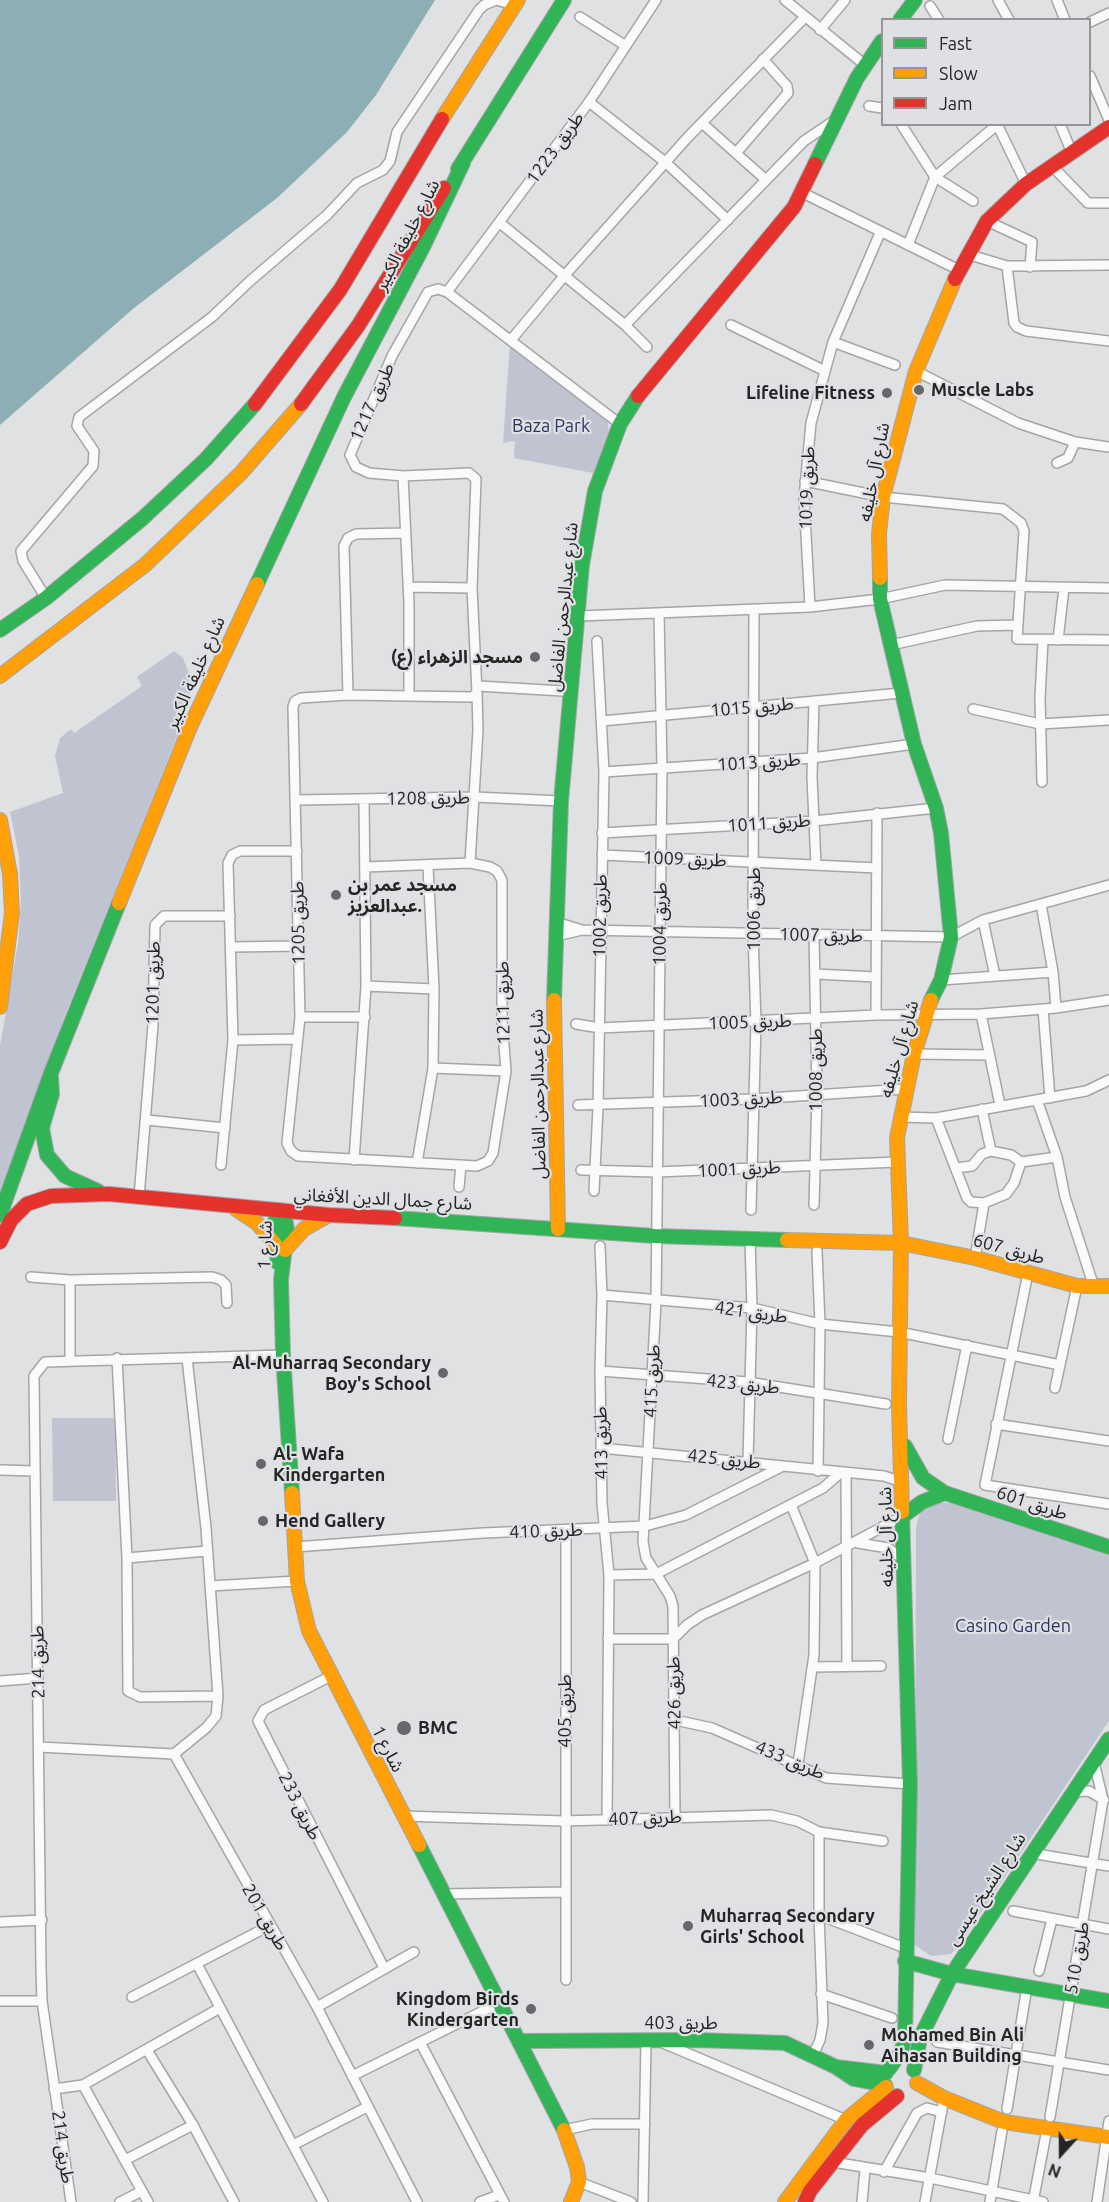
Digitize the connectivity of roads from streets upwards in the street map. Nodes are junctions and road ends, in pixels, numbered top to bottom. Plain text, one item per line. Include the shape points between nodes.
1 (564, 0) edge
2 (656, 0) edge
3 (784, 0) edge
4 (845, 0) edge
5 (915, 0) edge
6 (998, 0) edge
7 (1057, 0) edge
8 (516, 3) edge
9 (930, 6) dead end
10 (1109, 13) edge
11 (580, 17) dead end
12 (805, 17) junction
13 (902, 18) edge
14 (938, 18) edge
15 (1008, 18) edge
16 (1064, 18) edge
17 (1091, 21) edge
18 (820, 30) junction
19 (881, 42) edge
20 (626, 46) junction
21 (763, 59) junction
22 (865, 65) junction
23 (1091, 80) edge
24 (589, 102) junction
25 (869, 106) dead end
26 (881, 108) edge
27 (840, 117) junction
28 (1109, 120) edge
29 (702, 123) junction
30 (902, 126) edge
31 (996, 126) edge
32 (997, 126) edge
33 (1061, 126) edge
34 (1109, 127) edge
35 (736, 153) junction
36 (1072, 153) junction
37 (665, 162) junction
38 (463, 163) junction
39 (1052, 166) junction
40 (935, 177) junction
41 (766, 180) junction
42 (1026, 184) junction
43 (803, 193) junction
44 (973, 201) dead end
45 (1109, 203) edge
46 (729, 220) junction
47 (987, 221) junction
48 (500, 223) junction
49 (880, 233) junction
50 (908, 245) junction
51 (967, 254) junction
52 (1109, 265) edge
53 (1007, 266) junction
54 (1030, 267) junction
55 (959, 270) junction
56 (565, 274) junction
57 (447, 292) junction
58 (625, 325) junction
59 (731, 325) dead end
60 (512, 340) junction
61 (1109, 341) edge
62 (833, 342) junction
63 (647, 346) dead end
64 (895, 365) dead end
65 (823, 370) junction
66 (916, 371) junction
67 (620, 424) junction
68 (1075, 442) junction
69 (1109, 447) edge
70 (1057, 463) dead end
71 (403, 476) junction
72 (805, 481) junction
73 (883, 496) junction
74 (405, 533) junction
75 (1020, 585) junction
76 (408, 587) junction
77 (472, 588) junction
78 (1064, 588) junction
79 (1109, 588) edge
80 (46, 598) junction
81 (880, 599) junction
82 (810, 607) junction
83 (754, 609) junction
84 (659, 613) junction
85 (579, 616) junction
86 (1017, 624) junction
87 (0, 630) edge
88 (1043, 640) junction
89 (1058, 640) junction
90 (1109, 640) edge
91 (597, 641) dead end
92 (891, 645) junction
93 (0, 676) edge
94 (563, 691) dead end
95 (476, 692) junction
96 (902, 693) junction
97 (348, 695) junction
98 (409, 695) junction
99 (814, 701) junction
100 (756, 706) junction
101 (973, 709) dead end
102 (661, 716) junction
103 (1109, 720) edge
104 (602, 721) junction
105 (1040, 724) junction
106 (914, 744) junction
107 (812, 758) junction
108 (755, 762) junction
109 (662, 768) junction
110 (604, 772) junction
111 (1042, 782) dead end
112 (475, 797) junction
113 (364, 799) junction
114 (296, 800) junction
115 (561, 801) junction
116 (936, 808) junction
117 (877, 813) junction
118 (0, 820) edge
119 (814, 821) junction
120 (754, 825) junction
121 (660, 830) junction
122 (602, 833) junction
123 (297, 851) junction
124 (602, 855) junction
125 (661, 858) junction
126 (754, 862) junction
127 (470, 863) junction
128 (816, 865) junction
129 (365, 867) junction
130 (428, 867) junction
131 (877, 868) junction
132 (1109, 885) edge
133 (1041, 904) junction
134 (230, 916) junction
135 (983, 920) junction
136 (556, 929) junction
137 (582, 930) junction
138 (600, 931) junction
139 (659, 932) junction
140 (753, 934) junction
141 (814, 935) junction
142 (877, 936) junction
143 (951, 937) junction
144 (298, 946) junction
145 (231, 947) junction
146 (1053, 972) junction
147 (815, 974) junction
148 (995, 976) junction
149 (876, 977) junction
150 (941, 980) junction
151 (366, 986) junction
152 (434, 989) junction
153 (1109, 1000) edge
154 (0, 1007) edge
155 (1056, 1008) junction
156 (1043, 1009) junction
157 (925, 1014) junction
158 (981, 1014) junction
159 (876, 1015) junction
160 (300, 1017) junction
161 (365, 1017) junction
162 (816, 1019) junction
163 (756, 1023) junction
164 (576, 1024) dead end
165 (658, 1025) junction
166 (600, 1028) junction
167 (297, 1039) junction
168 (233, 1040) junction
169 (914, 1054) junction
170 (989, 1054) junction
171 (433, 1068) junction
172 (506, 1071) junction
173 (51, 1073) junction
174 (1109, 1080) edge
175 (905, 1089) junction
176 (817, 1095) junction
177 (1050, 1098) junction
178 (753, 1099) junction
179 (1037, 1100) junction
180 (658, 1103) junction
181 (1000, 1105) junction
182 (578, 1106) dead end
183 (598, 1107) junction
184 (982, 1109) junction
185 (899, 1117) junction
186 (936, 1118) junction
187 (147, 1120) junction
188 (225, 1128) junction
189 (991, 1151) junction
190 (1057, 1157) junction
191 (354, 1160) junction
192 (488, 1161) joint
193 (897, 1162) junction
194 (1021, 1162) junction
195 (417, 1163) junction
196 (220, 1164) dead end
197 (461, 1165) junction
198 (814, 1165) junction
199 (955, 1168) junction
200 (752, 1169) junction
201 (581, 1170) dead end
202 (594, 1170) junction
203 (657, 1172) junction
204 (459, 1187) dead end
205 (594, 1191) dead end
206 (109, 1194) junction
207 (139, 1197) junction
208 (984, 1203) junction
209 (814, 1205) dead end
210 (232, 1207) junction
211 (751, 1210) dead end
212 (280, 1211) junction
213 (0, 1215) edge
214 (329, 1215) junction
215 (558, 1229) junction
216 (655, 1236) junction
217 (750, 1240) junction
218 (0, 1242) edge
219 (901, 1242) junction
220 (600, 1246) dead end
221 (280, 1248) junction
222 (817, 1251) dead end
223 (975, 1258) junction
224 (1028, 1273) junction
225 (31, 1277) dead end
226 (70, 1280) junction
227 (1077, 1286) junction
228 (1109, 1286) edge
229 (1094, 1287) junction
230 (602, 1295) junction
231 (656, 1302) junction
232 (227, 1303) dead end
233 (752, 1308) junction
234 (820, 1324) junction
235 (899, 1332) junction
236 (967, 1345) junction
237 (1012, 1354) junction
238 (283, 1355) junction
239 (117, 1358) junction
240 (188, 1358) junction
241 (70, 1360) junction
242 (1060, 1365) junction
243 (600, 1371) junction
244 (652, 1376) junction
245 (748, 1382) junction
246 (1056, 1388) dead end
247 (819, 1394) junction
248 (886, 1404) dead end
249 (996, 1424) junction
250 (902, 1439) junction
251 (948, 1439) dead end
252 (1109, 1441) edge
253 (601, 1448) junction
254 (649, 1452) junction
255 (748, 1461) junction
256 (783, 1466) junction
257 (0, 1470) edge
258 (35, 1471) junction
259 (818, 1471) junction
260 (843, 1474) junction
261 (903, 1489) junction
262 (945, 1494) junction
263 (1109, 1504) edge
264 (791, 1505) junction
265 (903, 1516) junction
266 (645, 1526) junction
267 (566, 1530) junction
268 (607, 1530) junction
269 (851, 1545) junction
270 (296, 1547) junction
271 (1109, 1547) edge
272 (207, 1551) junction
273 (127, 1558) junction
274 (904, 1560) junction
275 (816, 1563) junction
276 (656, 1574) junction
277 (609, 1575) junction
278 (297, 1581) junction
279 (210, 1586) junction
280 (608, 1639) junction
281 (673, 1639) junction
282 (847, 1666) junction
283 (881, 1666) dead end
284 (813, 1667) junction
285 (331, 1676) junction
286 (38, 1678) junction
287 (0, 1681) edge
288 (218, 1696) junction
289 (675, 1720) junction
290 (1109, 1739) edge
291 (39, 1747) junction
292 (174, 1754) junction
293 (1094, 1760) junction
294 (798, 1764) junction
295 (910, 1784) junction
296 (1072, 1792) junction
297 (1106, 1800) edge
298 (403, 1816) junction
299 (675, 1817) junction
300 (607, 1820) junction
301 (564, 1821) junction
302 (819, 1832) junction
303 (883, 1841) dead end
304 (1031, 1853) junction
305 (1093, 1863) junction
306 (1109, 1866) edge
307 (565, 1892) junction
308 (442, 1894) junction
309 (1013, 1911) dead end
310 (819, 1915) junction
311 (1052, 1919) junction
312 (42, 1920) junction
313 (0, 1922) edge
314 (1083, 1924) junction
315 (269, 1926) junction
316 (1109, 1929) edge
317 (414, 1952) dead end
318 (905, 1954) junction
319 (197, 1964) junction
320 (384, 1968) junction
321 (1039, 1971) dead end
322 (952, 1974) junction
323 (566, 1980) dead end
324 (1027, 1987) junction
325 (821, 1994) junction
326 (1070, 1996) junction
327 (132, 1997) dead end
328 (0, 2001) edge
329 (42, 2001) junction
330 (1109, 2001) edge
331 (499, 2003) junction
332 (317, 2007) junction
333 (220, 2008) junction
334 (892, 2018) dead end
335 (519, 2041) junction
336 (652, 2041) junction
337 (420, 2042) junction
338 (937, 2042) dead end
339 (147, 2050) junction
340 (813, 2055) junction
341 (1016, 2055) junction
342 (1060, 2061) junction
343 (1109, 2070) edge
344 (352, 2076) junction
345 (916, 2077) junction
346 (888, 2082) junction
347 (83, 2085) junction
348 (54, 2090) junction
349 (943, 2105) junction
350 (367, 2107) junction
351 (1006, 2109) dead end
352 (846, 2120) junction
353 (1109, 2121) edge
354 (1048, 2123) junction
355 (645, 2124) junction
356 (193, 2125) junction
357 (564, 2130) junction
358 (1002, 2131) dead end
359 (1107, 2137) edge
360 (293, 2145) junction
361 (125, 2160) junction
362 (833, 2163) junction
363 (866, 2169) junction
364 (884, 2172) junction
365 (930, 2178) junction
366 (579, 2182) junction
367 (142, 2191) junction
368 (502, 2198) edge
369 (991, 2198) edge
370 (70, 2202) edge
371 (120, 2202) edge
372 (148, 2202) edge
373 (234, 2202) edge
374 (323, 2202) edge
375 (417, 2202) edge
376 (480, 2202) edge
377 (571, 2202) edge
378 (631, 2202) edge
379 (643, 2202) edge
380 (785, 2202) edge
381 (805, 2202) edge
382 (862, 2202) edge
383 (926, 2202) edge
384 (1036, 2202) edge
385 (1096, 2202) edge

1 - 38 street, شارع خليفة الكبير
2 - 20 street, طريق 1223
3 - 12 street
4 - 18 street
5 - 13 street
6 - 15 street
7 - 16 street
8 - 80 street, شارع خليفة الكبير via 340,290 261,397 206,459 88,566
8 - 80 street via 496,0 480,10 397,132 390,161 383,170 357,183 327,215 212,317 78,419 77,426 94,451 93,466 21,550 23,561
9 - 14 street
10 - 17 street
11 - 20 street
12 - 18 street
12 - 21 street
18 - 22 street
19 - 22 street, شارع عبدالرحمن الفاضل
20 - 24 street, طريق 1223
21 - 29 street
21 - 35 street via 787,86 788,93
22 - 27 street, شارع عبدالرحمن الفاضل
23 - 28 street
24 - 37 street
24 - 48 street, طريق 1223
25 - 26 street
27 - 41 street via 812,134
27 - 43 street, شارع عبدالرحمن الفاضل
29 - 35 street
29 - 37 street
30 - 40 street
31 - 40 street
32 - 42 street
33 - 36 street
34 - 36 street, شارع آل خليفه
35 - 41 street
36 - 39 street, شارع آل خليفه
37 - 46 street
37 - 56 street
38 - 93 street, شارع خليفة الكبير via 420,223 358,326 290,418 241,473 145,565
38 - 173 street, شارع خليفة الكبير via 344,397 227,645
39 - 42 street, شارع آل خليفه
39 - 45 street via 1088,203
40 - 44 street
40 - 50 street
41 - 46 street
42 - 47 street, شارع آل خليفه
43 - 49 street
43 - 67 street, شارع عبدالرحمن الفاضل via 645,385
46 - 58 street
47 - 51 street, شارع آل خليفه
47 - 54 street via 1032,242
48 - 56 street
48 - 57 street, طريق 1223
49 - 50 street
49 - 62 street, طريق 1019
50 - 55 street
51 - 53 street
51 - 55 street, شارع آل خليفه
52 - 54 street
53 - 54 street
53 - 61 street via 1017,327
55 - 66 street, شارع آل خليفه
56 - 58 street
56 - 60 street
57 - 60 street
57 - 71 street, طريق 1217 via 428,292 392,356 350,455 356,468 364,472
58 - 63 street
59 - 65 street
60 - 67 street
62 - 64 street
62 - 65 street, طريق 1019
65 - 72 street, طريق 1019 via 811,423
66 - 68 street via 1008,418
66 - 73 street, شارع آل خليفه
67 - 85 street, شارع عبدالرحمن الفاضل via 590,515
68 - 69 street
68 - 70 street via 1068,458
71 - 74 street
71 - 77 street, طريق 1217 via 470,473 476,479
72 - 73 street
72 - 82 street, طريق 1019
73 - 75 street via 1003,509 1021,523 1024,531
73 - 81 street, شارع آل خليفه
74 - 76 street
74 - 97 street via 356,534 344,546
75 - 78 street
75 - 81 street via 945,585
75 - 86 street
76 - 77 street
76 - 98 street
77 - 95 street, طريق 1217
78 - 79 street
78 - 89 street
80 - 87 street, شارع خليفة الكبير
81 - 82 street
81 - 92 street, شارع آل خليفه
82 - 83 street
83 - 84 street
83 - 100 street, طريق 1006
84 - 85 street
84 - 102 street, طريق 1004
85 - 115 street, شارع عبدالرحمن الفاضل
86 - 88 street via 1017,639
86 - 92 street via 977,626
88 - 89 street
88 - 105 street
89 - 90 street
91 - 104 street, طريق 1002
92 - 96 street, شارع آل خليفه
94 - 95 street, طريق 1205
95 - 98 street, طريق 1205
95 - 112 street, طريق 1217
96 - 99 street, طريق 1015
96 - 106 street, شارع آل خليفه
97 - 98 street, طريق 1205
97 - 114 street, طريق 1205 via 301,698 293,704
99 - 100 street, طريق 1015
99 - 107 street
100 - 102 street, طريق 1015
100 - 108 street, طريق 1006
101 - 105 street
102 - 104 street, طريق 1015
102 - 109 street, طريق 1004
103 - 105 street
104 - 110 street, طريق 1002
105 - 111 street
106 - 107 street, طريق 1013
106 - 116 street, شارع آل خليفه
107 - 108 street, طريق 1013
107 - 119 street
108 - 109 street, طريق 1013
108 - 120 street, طريق 1006
109 - 110 street, طريق 1013
109 - 121 street, طريق 1004
110 - 122 street, طريق 1002
112 - 113 street, طريق 1208
112 - 115 street, طريق 1208
112 - 127 street
113 - 114 street, طريق 1208
113 - 129 street
114 - 123 street, طريق 1205
115 - 136 street, شارع عبدالرحمن الفاضل
116 - 117 street, طريق 1011
116 - 143 street, شارع آل خليفه via 946,863
117 - 119 street, طريق 1011
117 - 131 street
118 - 154 street via 12,893
119 - 120 street, طريق 1011
119 - 128 street
120 - 121 street, طريق 1011
120 - 126 street, طريق 1006
121 - 122 street, طريق 1011
121 - 125 street, طريق 1004
122 - 124 street, طريق 1002
123 - 134 street via 240,851 232,855 228,862
123 - 144 street, طريق 1205
124 - 125 street, طريق 1009
124 - 138 street, طريق 1002
125 - 126 street, طريق 1009
125 - 139 street, طريق 1004
126 - 128 street, طريق 1009
126 - 140 street, طريق 1006
127 - 130 street, طريق 1211
127 - 172 street, طريق 1211 via 497,871 501,880
128 - 131 street, طريق 1009
129 - 130 street, طريق 1211
129 - 151 street
130 - 152 street
131 - 142 street
132 - 133 street
133 - 135 street
133 - 146 street
134 - 145 street
134 - 187 street, طريق 1201 via 164,916 154,926
135 - 143 street
135 - 148 street
136 - 137 street, طريق 1007
136 - 137 street, طريق 1007
136 - 215 street, شارع عبدالرحمن الفاضل via 554,1107
137 - 138 street, طريق 1007
138 - 139 street, طريق 1007
138 - 166 street, طريق 1002
139 - 140 street, طريق 1007
139 - 165 street, طريق 1004
140 - 141 street, طريق 1007
140 - 163 street, طريق 1006
141 - 142 street, طريق 1007
141 - 147 street, طريق 1008
142 - 143 street, طريق 1007
142 - 149 street
143 - 150 street, شارع آل خليفه
144 - 145 street
144 - 160 street, طريق 1205
145 - 168 street
146 - 148 street
146 - 155 street
147 - 149 street
147 - 162 street, طريق 1008
148 - 150 street
149 - 159 street
150 - 157 street, شارع آل خليفه
151 - 152 street
151 - 161 street
152 - 171 street
153 - 155 street, طريق 1005
155 - 156 street, طريق 1005
156 - 158 street, طريق 1005
156 - 177 street
157 - 158 street, طريق 1005
157 - 159 street, طريق 1005
157 - 169 street, شارع آل خليفه
158 - 170 street
159 - 162 street, طريق 1005
160 - 161 street
160 - 167 street, طريق 1205
161 - 191 street
162 - 163 street, طريق 1005
162 - 176 street, طريق 1008
163 - 165 street, طريق 1005
163 - 178 street, طريق 1006
164 - 166 street, طريق 1005
165 - 166 street, طريق 1005
165 - 180 street, طريق 1004
166 - 183 street, طريق 1002
167 - 168 street
167 - 191 street, طريق 1205 via 287,1143 298,1155
168 - 188 street
169 - 170 street
169 - 175 street, شارع آل خليفه
170 - 181 street
171 - 172 street
171 - 195 street
172 - 192 street, طريق 1211 via 493,1154
173 - 206 street, شارع جمال الدين الأفغاني via 52,1094 42,1128 47,1155 57,1170 72,1181
173 - 213 street, شارع خليفة الكبير
174 - 177 street via 1086,1091
175 - 176 street, طريق 1003
175 - 185 street, شارع آل خليفه
176 - 178 street, طريق 1003
176 - 198 street, طريق 1008
177 - 179 street
178 - 180 street, طريق 1003
178 - 200 street, طريق 1006
179 - 181 street
179 - 190 street
180 - 183 street, طريق 1003
180 - 203 street, طريق 1004
181 - 184 street
182 - 183 street, طريق 1003
183 - 202 street, طريق 1002
184 - 186 street
184 - 189 street
185 - 186 street
185 - 193 street, شارع آل خليفه
186 - 199 street
187 - 188 street
187 - 207 street, طريق 1201
188 - 196 street
189 - 194 street via 1011,1155
189 - 199 street via 982,1154 972,1166
190 - 194 street
190 - 229 street via 1065,1197
191 - 195 street, طريق 1205
192 - 197 street, طريق 1205 via 477,1166
193 - 198 street, طريق 1001
193 - 219 street, شارع آل خليفه
194 - 208 street via 1006,1194
195 - 197 street, طريق 1205
197 - 204 street
198 - 200 street, طريق 1001
198 - 209 street, طريق 1008
199 - 208 street via 967,1198
200 - 203 street, طريق 1001
200 - 211 street, طريق 1006
201 - 202 street, طريق 1001
202 - 203 street, طريق 1001
202 - 205 street, طريق 1002
203 - 216 street, طريق 1004
206 - 207 street, شارع جمال الدين الأفغاني
206 - 218 street, شارع جمال الدين الأفغاني via 58,1195 27,1204 11,1220
207 - 210 street, شارع جمال الدين الأفغاني
208 - 223 street
210 - 212 street, شارع جمال الدين الأفغاني
210 - 221 street via 257,1223
212 - 214 street, شارع جمال الدين الأفغاني
212 - 221 street, شارع 1 via 286,1230
214 - 215 street, شارع جمال الدين الأفغاني
214 - 221 street
215 - 216 street, شارع جمال الدين الأفغاني
216 - 217 street, شارع جمال الدين الأفغاني via 672,1241
216 - 231 street, طريق 415
217 - 219 street, شارع جمال الدين الأفغاني
217 - 233 street
219 - 223 street, طريق 607
219 - 235 street, شارع آل خليفه
220 - 230 street, طريق 413
221 - 238 street, شارع 1
222 - 234 street
223 - 224 street, طريق 607
224 - 227 street, طريق 607
224 - 237 street
225 - 226 street
226 - 232 street via 212,1277 226,1285
226 - 241 street
227 - 229 street, طريق 607
227 - 242 street
228 - 229 street, طريق 607
230 - 231 street, طريق 421
230 - 243 street, طريق 413
231 - 233 street, طريق 421
231 - 244 street, طريق 415
233 - 234 street, طريق 421
233 - 245 street
234 - 235 street, طريق 421
234 - 247 street
235 - 236 street, طريق 421
235 - 250 street, شارع آل خليفه
236 - 237 street, طريق 421
236 - 251 street
237 - 242 street, طريق 421
237 - 249 street
238 - 240 street, طريق 214
238 - 270 street, شارع 1
239 - 240 street, طريق 214
239 - 241 street, طريق 214
239 - 273 street
240 - 272 street
241 - 258 street, طريق 214 via 45,1362 34,1376
242 - 246 street
243 - 244 street, طريق 423
243 - 253 street, طريق 413
244 - 245 street, طريق 423
244 - 254 street, طريق 415
245 - 247 street, طريق 423
245 - 255 street
247 - 248 street, طريق 423
247 - 259 street
249 - 252 street
249 - 263 street via 985,1485
250 - 261 street, شارع آل خليفه
250 - 262 street, طريق 601 via 923,1478
253 - 254 street, طريق 425
253 - 268 street, طريق 413 via 602,1503
254 - 255 street, طريق 425
254 - 266 street, طريق 415
255 - 256 street, طريق 425
256 - 259 street, طريق 425
256 - 266 street, طريق 410 via 686,1515
257 - 258 street
258 - 286 street, طريق 214
259 - 260 street, طريق 425
260 - 261 street, طريق 425 via 890,1477
260 - 264 street
260 - 269 street
261 - 265 street, شارع آل خليفه
262 - 265 street via 922,1502
262 - 271 street, طريق 601
264 - 275 street
264 - 276 street
265 - 269 street
265 - 274 street, شارع آل خليفه
266 - 268 street, طريق 410
266 - 276 street, طريق 426 via 644,1550
267 - 268 street, طريق 410
267 - 270 street, طريق 410
267 - 301 street, طريق 405
268 - 277 street, طريق 413
269 - 274 street via 888,1548
269 - 275 street
269 - 282 street
270 - 278 street, شارع 1
272 - 273 street
272 - 279 street
273 - 288 street via 128,1691 140,1697
274 - 295 street, شارع آل خليفه
275 - 281 street via 702,1615
275 - 284 street
276 - 277 street
276 - 281 street, طريق 426 via 670,1596
277 - 280 street, طريق 413
278 - 279 street
278 - 285 street, شارع 1 via 309,1631
279 - 288 street
280 - 281 street
280 - 300 street, طريق 413
281 - 289 street, طريق 426
282 - 283 street
282 - 284 street
284 - 294 street
285 - 298 street, شارع 1
285 - 320 street, طريق 233 via 264,1710 258,1721
286 - 287 street
286 - 291 street, طريق 214
288 - 292 street via 216,1716
289 - 294 street, طريق 433 via 712,1728
289 - 299 street, طريق 426
290 - 293 street, شارع الشيخ عيسى
291 - 292 street
291 - 312 street, طريق 214
292 - 315 street, طريق 201
293 - 296 street, شارع الشيخ عيسى
293 - 297 street
294 - 295 street, طريق 433 via 826,1778
295 - 318 street, شارع آل خليفه
296 - 297 street via 1089,1791
296 - 304 street, شارع الشيخ عيسى
297 - 305 street, طريق 510
298 - 301 street, طريق 407
298 - 308 street, شارع 1
299 - 300 street, طريق 407
299 - 302 street, طريق 407 via 771,1815 797,1821
300 - 301 street, طريق 407
301 - 307 street, طريق 405
302 - 303 street, طريق 407
302 - 310 street
304 - 305 street
304 - 322 street, شارع الشيخ عيسى
305 - 306 street
305 - 314 street, طريق 510
307 - 308 street
307 - 323 street, طريق 405
308 - 331 street, شارع 1
309 - 311 street
310 - 318 street
310 - 325 street
311 - 314 street
311 - 321 street
312 - 313 street
312 - 329 street, طريق 214
314 - 316 street
314 - 326 street, طريق 510
315 - 319 street
315 - 332 street, طريق 201
317 - 320 street
318 - 322 street
318 - 346 street, شارع آل خليفه via 905,2037
319 - 327 street
319 - 333 street
320 - 332 street
322 - 324 street
322 - 345 street, شارع الشيخ عيسى via 920,2038
324 - 326 street
324 - 341 street
325 - 334 street
325 - 340 street via 822,2032
326 - 330 street
326 - 342 street, طريق 510
328 - 329 street
329 - 348 street, طريق 214
331 - 335 street, شارع 1
331 - 337 street
332 - 344 street, طريق 201
333 - 339 street
333 - 360 street
335 - 336 street, طريق 403
335 - 357 street, شارع 1
336 - 340 street, طريق 403 via 780,2042
336 - 352 street
336 - 355 street
337 - 344 street
337 - 368 street
338 - 341 street
339 - 347 street
339 - 356 street
340 - 346 street, طريق 403 via 836,2067
341 - 342 street
341 - 351 street
342 - 343 street
342 - 354 street, طريق 510
344 - 350 street, طريق 201
345 - 346 street, طريق 403 via 902,2064
345 - 346 street via 910,2094
345 - 349 street
346 - 352 street
346 - 362 street
347 - 348 street
347 - 361 street
348 - 370 street, طريق 214
349 - 354 street via 1004,2122
349 - 364 street via 917,2113
349 - 365 street
350 - 360 street
350 - 375 street, طريق 201
352 - 380 street
353 - 359 street
354 - 359 street
354 - 384 street, طريق 510
355 - 357 street via 592,2124
355 - 379 street
356 - 361 street
356 - 373 street
357 - 366 street, شارع 1
358 - 369 street
359 - 385 street
360 - 374 street
361 - 367 street
362 - 363 street
362 - 381 street
363 - 364 street
363 - 382 street
364 - 365 street
365 - 369 street
365 - 383 street
366 - 377 street
366 - 378 street
367 - 371 street
367 - 372 street
368 - 376 street
369 - 384 street

